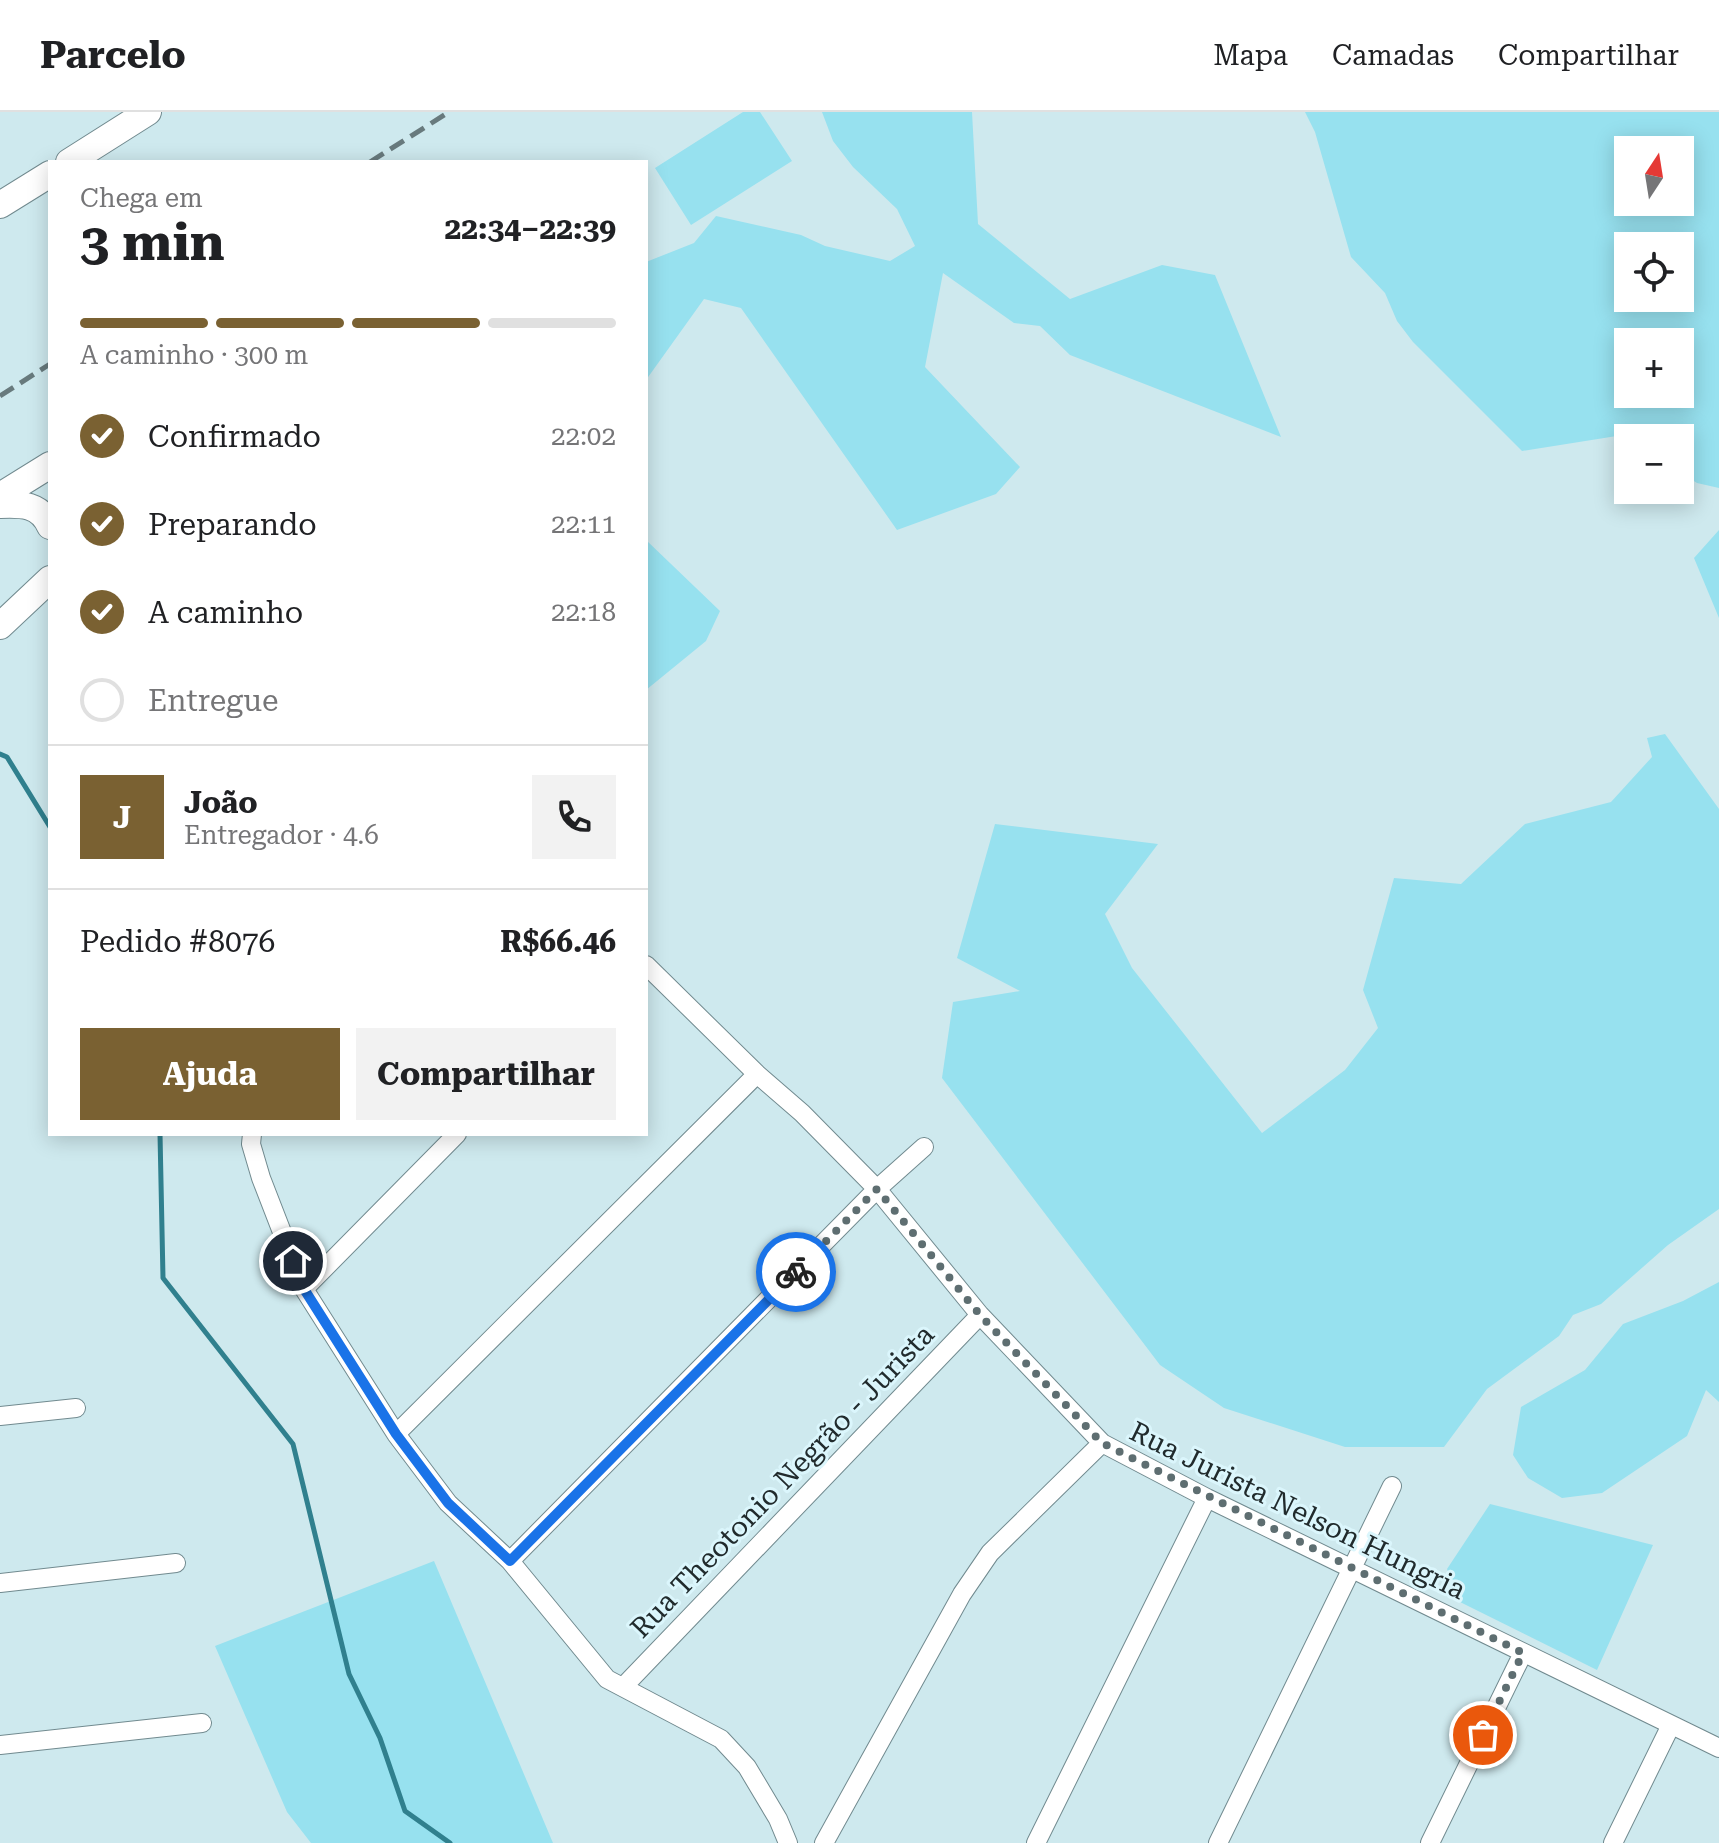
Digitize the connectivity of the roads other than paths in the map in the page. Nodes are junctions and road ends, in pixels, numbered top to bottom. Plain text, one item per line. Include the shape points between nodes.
1 (148, 112) edge
2 (72, 160) edge
3 (48, 175) edge
4 (0, 205) edge
5 (48, 466) edge
6 (0, 496) edge
7 (0, 505) edge
8 (48, 522) edge
9 (43, 585) edge
10 (0, 626) edge
11 (648, 967) edge
12 (757, 1074) junction
13 (252, 1136) edge
14 (455, 1136) edge
15 (924, 1147) dead end
16 (877, 1189) junction
17 (304, 1289) junction
18 (980, 1315) junction
19 (76, 1408) dead end
20 (0, 1416) edge
21 (396, 1434) junction
22 (1102, 1443) junction
23 (1392, 1486) dead end
24 (1207, 1498) junction
25 (510, 1561) junction
26 (176, 1563) dead end
27 (1351, 1566) junction
28 (0, 1583) edge
29 (1523, 1653) junction
30 (624, 1686) junction
31 (202, 1723) dead end
32 (1671, 1725) junction
33 (0, 1745) edge
34 (1719, 1748) edge
35 (788, 1843) edge
36 (824, 1843) edge
37 (1036, 1843) edge
38 (1218, 1843) edge
39 (1430, 1843) edge
40 (1613, 1843) edge

1 - 2 street
3 - 4 street
5 - 6 street
7 - 8 street via 36,508
9 - 10 street
11 - 12 street, Rua Jurista Nelson Hungria
12 - 16 street, Rua Jurista Nelson Hungria
12 - 21 street
13 - 17 street via 261,1178
14 - 17 street
15 - 16 street
16 - 18 street, Rua Jurista Nelson Hungria
16 - 25 street
17 - 21 street
18 - 22 street, Rua Jurista Nelson Hungria
18 - 30 street, Rua Theotonio Negrão - Jurista
19 - 20 street
21 - 25 street via 448,1503
22 - 24 street, Rua Jurista Nelson Hungria
22 - 36 street via 990,1553
23 - 27 street
24 - 27 street, Rua Jurista Nelson Hungria
24 - 37 street
25 - 30 street via 607,1679
26 - 28 street
27 - 29 street, Rua Jurista Nelson Hungria
27 - 38 street
29 - 32 street, Rua Jurista Nelson Hungria
29 - 39 street
30 - 35 street via 721,1739 747,1767
31 - 33 street
32 - 34 street, Rua Jurista Nelson Hungria
32 - 40 street

